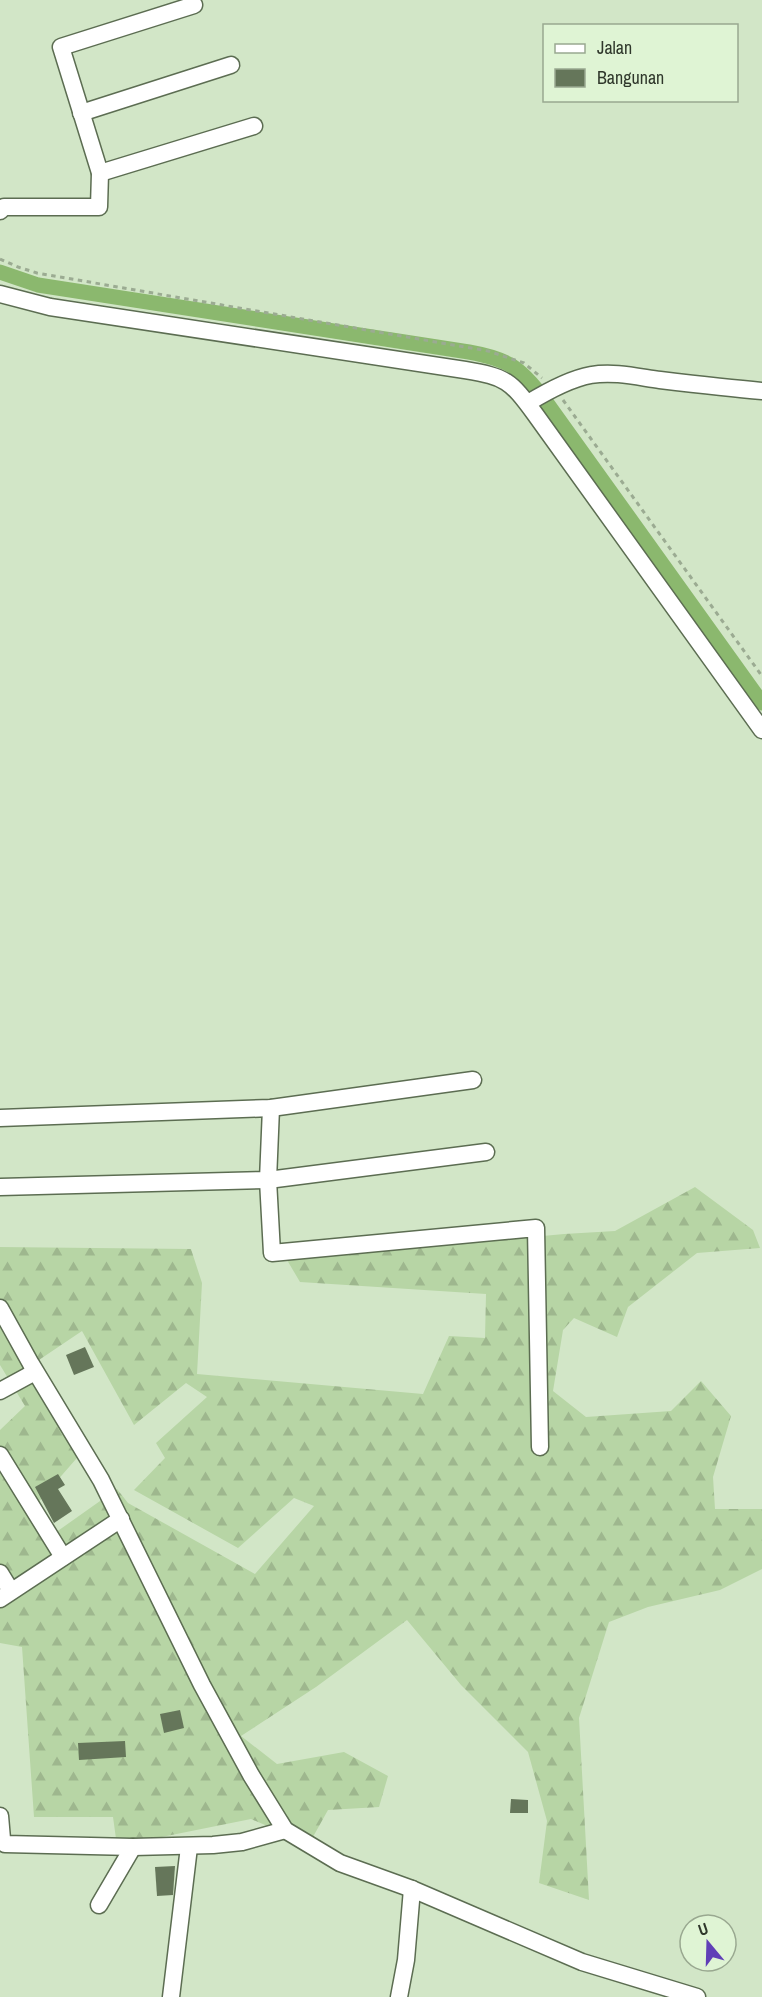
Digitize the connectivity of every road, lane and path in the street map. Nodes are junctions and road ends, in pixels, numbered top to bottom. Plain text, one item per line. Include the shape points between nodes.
1 (194, 5) dead end
2 (231, 65) dead end
3 (81, 113) junction
4 (254, 126) dead end
5 (100, 173) junction
6 (0, 211) edge
7 (0, 259) edge
8 (0, 294) edge
9 (762, 391) edge
10 (542, 395) junction
11 (762, 676) edge
12 (762, 730) edge
13 (473, 1080) dead end
14 (271, 1108) junction
15 (0, 1118) edge
16 (486, 1152) dead end
17 (268, 1180) junction
18 (0, 1187) edge
19 (0, 1309) edge
20 (35, 1372) junction
21 (0, 1391) edge
22 (540, 1447) dead end
23 (0, 1455) edge
24 (121, 1519) junction
25 (63, 1557) junction
26 (0, 1574) edge
27 (6, 1595) edge
28 (0, 1816) edge
29 (285, 1830) junction
30 (189, 1846) junction
31 (133, 1847) junction
32 (412, 1889) junction
33 (99, 1905) dead end
34 (171, 1997) edge
35 (399, 1997) edge
36 (697, 1997) edge

1 - 3 street via 61,46
2 - 3 street
3 - 5 street
4 - 5 street
5 - 6 street via 99,207 4,207
7 - 10 path via 37,273 488,351 524,363
8 - 10 street via 50,307 487,374
9 - 10 street via 609,374 584,377
10 - 11 path
10 - 12 street
13 - 14 street
14 - 15 street
14 - 17 street
16 - 17 street
17 - 18 street
17 - 22 street via 272,1253 536,1228
19 - 20 street
20 - 21 street
20 - 24 street
23 - 25 street
24 - 25 street
24 - 29 street via 202,1685
25 - 27 street
26 - 27 street
28 - 31 street via 5,1844
29 - 30 street via 242,1842
29 - 32 street via 340,1863
30 - 31 street
30 - 34 street
31 - 33 street
32 - 35 street
32 - 36 street via 582,1962

